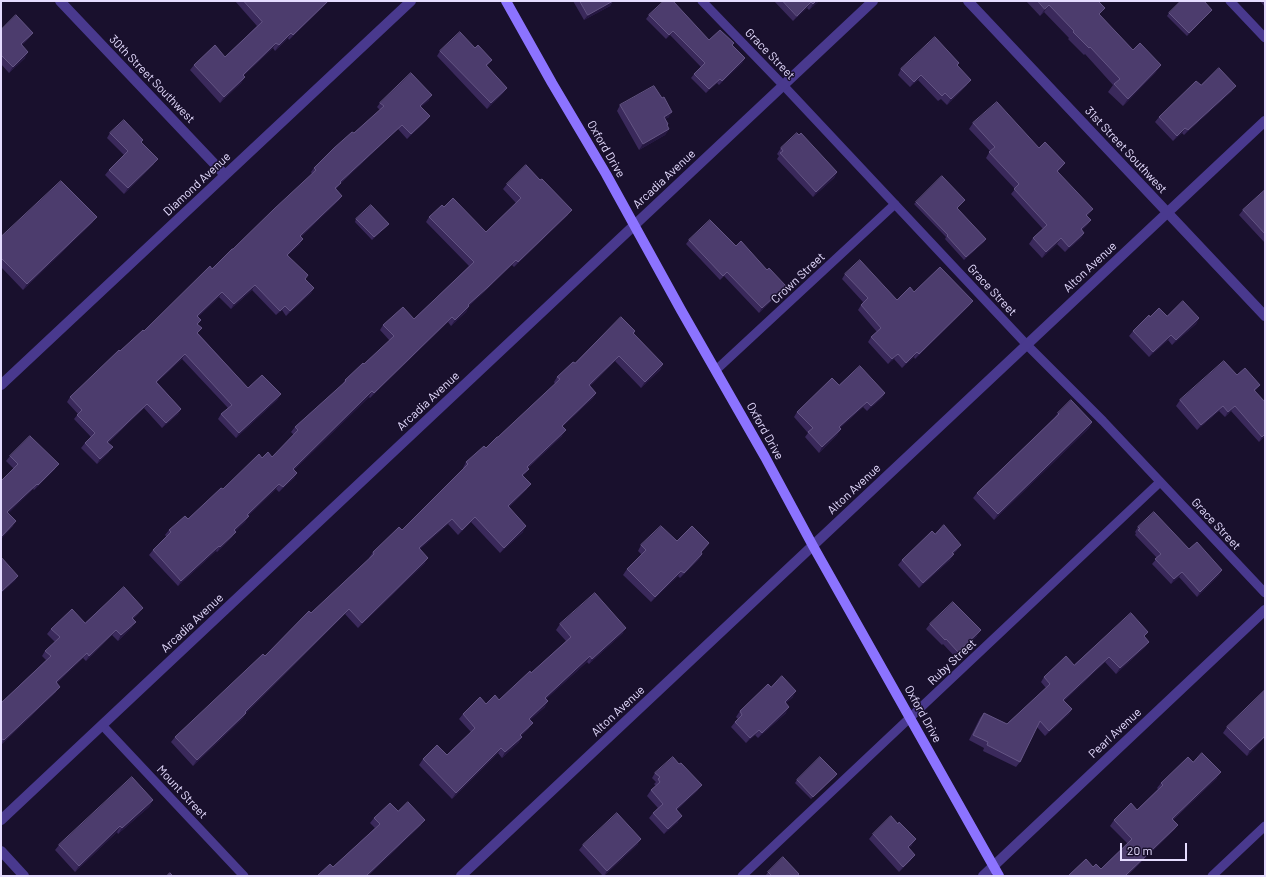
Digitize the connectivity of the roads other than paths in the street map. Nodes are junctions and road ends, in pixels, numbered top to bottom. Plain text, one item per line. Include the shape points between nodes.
1 (60, 1) edge
2 (411, 1) edge
3 (506, 1) edge
4 (702, 1) edge
5 (873, 1) edge
6 (968, 1) edge
7 (1230, 1) edge
8 (1265, 38) edge
9 (783, 85) junction
10 (1265, 121) edge
11 (225, 175) junction
12 (896, 204) junction
13 (1167, 212) junction
14 (634, 225) junction
15 (1265, 316) edge
16 (1027, 345) junction
17 (716, 370) junction
18 (1, 385) edge
19 (1160, 482) junction
20 (813, 546) junction
21 (1265, 593) edge
22 (1265, 610) edge
23 (910, 718) junction
24 (102, 725) junction
25 (1, 820) edge
26 (1265, 826) edge
27 (1, 851) edge
28 (993, 866) junction
29 (24, 876) edge
30 (244, 876) edge
31 (461, 876) edge
32 (742, 876) edge
33 (983, 876) edge
34 (999, 876) edge
35 (1212, 876) edge

1 - 11 street, 30th Street Southwest
2 - 11 street, Diamond Avenue
3 - 14 main road, Oxford Drive
4 - 9 lane, Grace Street
5 - 9 street, Arcadia Avenue
6 - 13 street, 31st Street Southwest
7 - 8 lane
9 - 12 lane, Grace Street
9 - 14 street, Arcadia Avenue
10 - 13 street, Alton Avenue
11 - 18 street, Diamond Avenue
12 - 16 lane, Grace Street
12 - 17 lane, Crown Street
13 - 15 street, 31st Street Southwest
13 - 16 street, Alton Avenue
14 - 17 main road, Oxford Drive
14 - 24 street, Arcadia Avenue
16 - 19 lane, Grace Street
16 - 20 street, Alton Avenue
17 - 20 main road, Oxford Drive
19 - 21 lane, Grace Street
19 - 23 lane, Ruby Street
20 - 23 main road, Oxford Drive
20 - 31 street, Alton Avenue
22 - 28 street, Pearl Avenue
23 - 28 main road, Oxford Drive
23 - 32 lane, Ruby Street
24 - 25 street, Arcadia Avenue
24 - 30 lane, Mount Street
26 - 35 lane
27 - 29 street
28 - 33 street, Pearl Avenue
28 - 34 main road, Oxford Drive

